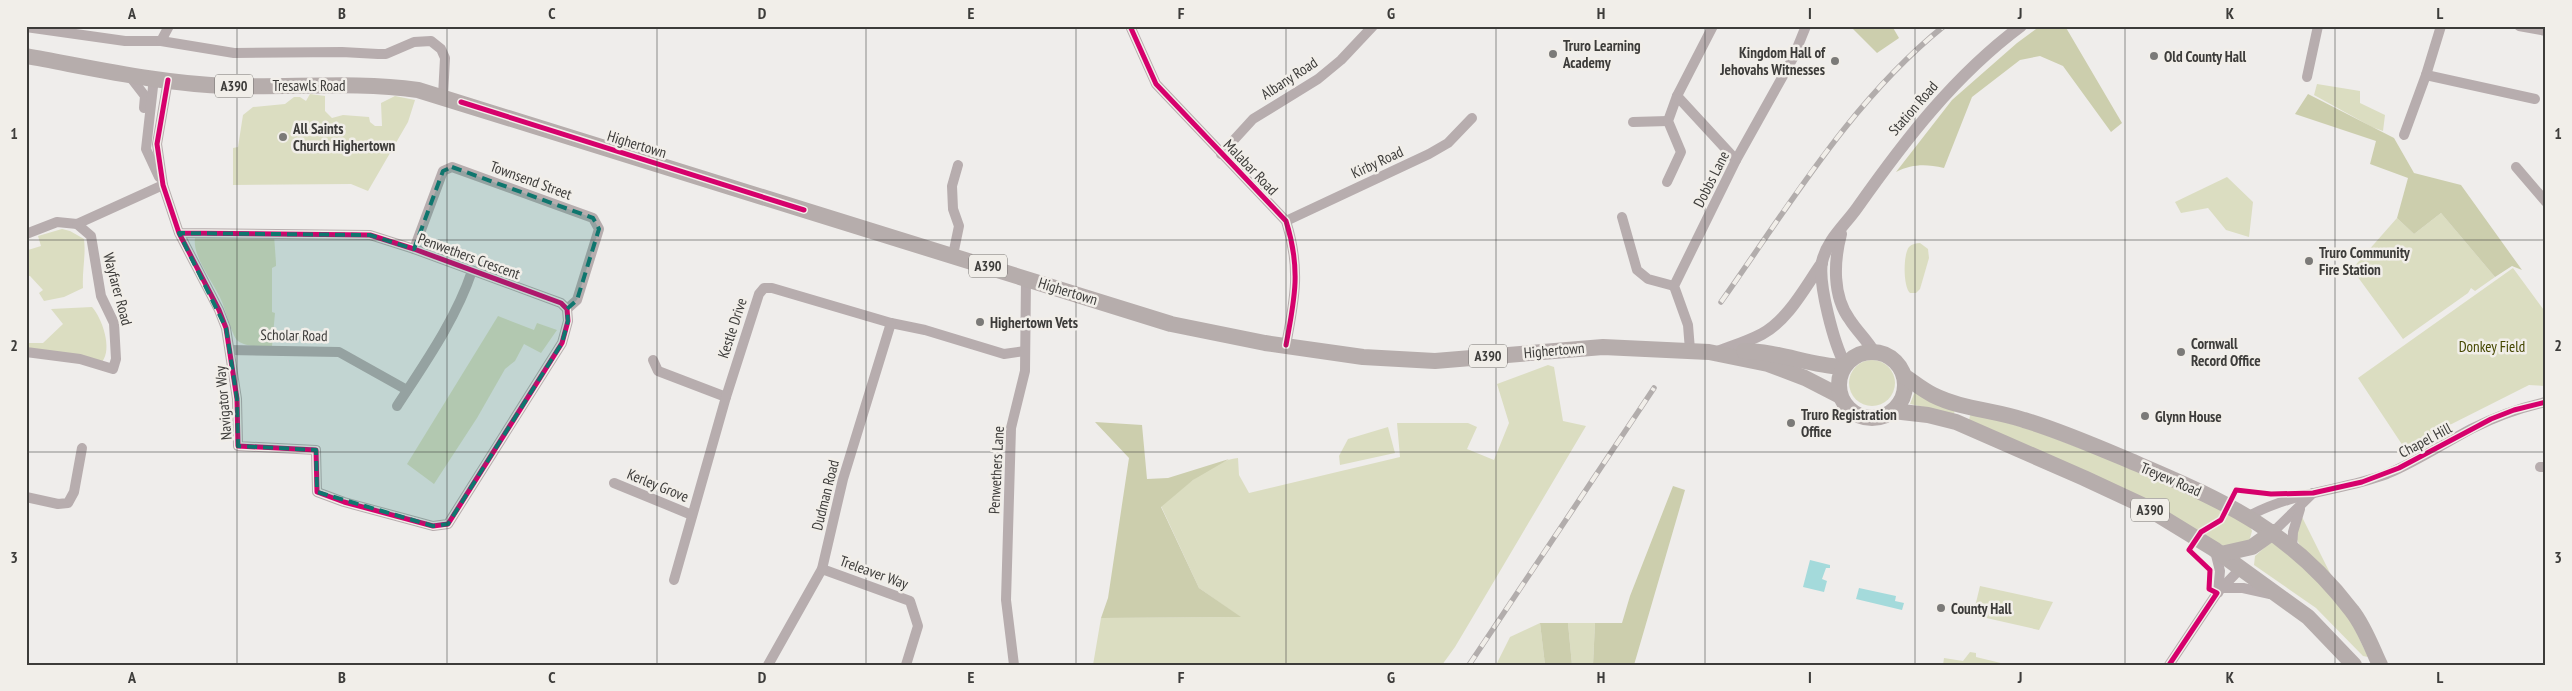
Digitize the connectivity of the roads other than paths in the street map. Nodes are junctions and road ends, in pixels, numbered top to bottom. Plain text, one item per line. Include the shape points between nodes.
1 (169, 26) edge
2 (1130, 26) edge
3 (1372, 26) edge
4 (1713, 26) edge
5 (1806, 26) edge
6 (2021, 26) edge
7 (2318, 26) edge
8 (2441, 26) edge
9 (2519, 26) edge
10 (26, 27) edge
11 (2546, 31) edge
12 (161, 41) junction
13 (26, 56) edge
14 (127, 73) junction
15 (2426, 75) junction
16 (2307, 77) dead end
17 (161, 79) junction
18 (442, 96) junction
19 (1677, 96) junction
20 (2535, 99) dead end
21 (1472, 118) dead end
22 (1668, 121) junction
23 (1633, 122) dead end
24 (2404, 135) dead end
25 (146, 149) junction
26 (1221, 154) junction
27 (1736, 160) junction
28 (958, 165) dead end
29 (2516, 167) dead end
30 (1667, 182) dead end
31 (163, 184) junction
32 (2546, 202) edge
33 (1622, 217) dead end
34 (1286, 221) junction
35 (77, 224) junction
36 (1843, 224) junction
37 (180, 233) junction
38 (26, 234) edge
39 (414, 249) junction
40 (953, 255) junction
41 (1822, 262) junction
42 (472, 271) junction
43 (1026, 278) junction
44 (1674, 286) junction
45 (567, 309) junction
46 (891, 323) junction
47 (1286, 345) junction
48 (230, 350) junction
49 (1025, 350) junction
50 (1690, 350) junction
51 (26, 352) edge
52 (1874, 352) junction
53 (1715, 353) junction
54 (654, 360) dead end
55 (1844, 365) junction
56 (1904, 376) junction
57 (407, 390) junction
58 (1840, 396) junction
59 (726, 397) junction
60 (2546, 402) edge
61 (397, 406) dead end
62 (1893, 411) junction
63 (82, 448) dead end
64 (614, 483) dead end
65 (2313, 493) junction
66 (26, 497) edge
67 (2302, 506) junction
68 (692, 515) junction
69 (2249, 516) junction
70 (2273, 532) junction
71 (2252, 547) junction
72 (2292, 549) junction
73 (2217, 552) junction
74 (822, 569) junction
75 (2240, 569) junction
76 (674, 580) dead end
77 (2220, 591) junction
78 (2280, 597) junction
79 (768, 665) edge
80 (906, 665) edge
81 (1014, 665) edge
82 (2170, 665) edge
83 (2354, 665) edge
84 (2380, 665) edge

1 - 12 street
2 - 26 street, Malabar Road via 1156,84
3 - 26 street, Albany Road via 1341,60 1318,79 1253,119
4 - 19 street
5 - 27 street, Dobbs Lane via 1793,58
6 - 36 street, Station Road via 1970,70 1932,109
7 - 16 street
8 - 15 street
9 - 11 street
10 - 12 street via 126,41
12 - 18 street via 234,53 386,54 414,42 431,41 441,49 445,58
13 - 14 highway, Tresawls Road / A390
14 - 17 highway, Tresawls Road / A390
14 - 25 street via 145,96
15 - 20 street
15 - 24 street
17 - 18 highway, Tresawls Road / A390 via 230,86 380,85
17 - 25 street
17 - 31 street, Navigator Way via 157,144
18 - 40 highway, Highertown / A390
19 - 22 street
19 - 27 street
21 - 34 street, Kirby Road via 1448,143 1429,154
22 - 23 street
22 - 30 street via 1681,152
25 - 31 street
26 - 34 street, Malabar Road
27 - 44 street, Dobbs Lane
28 - 40 street via 952,186 959,226
29 - 32 street
31 - 35 street
31 - 37 street, Navigator Way
33 - 44 street via 1637,270 1648,278
34 - 47 street, Malabar Road via 1295,248 1296,278
35 - 38 street via 57,222
35 - 51 street, Wayfarer Road via 90,236 102,296 114,323 116,360 113,369 80,359
36 - 41 street, Station Road
36 - 52 street, Station Road via 1836,267 1839,290 1849,320
37 - 39 street, Penwethers Crescent via 370,235
37 - 48 street, Navigator Way via 220,310
39 - 42 street, Penwethers Crescent
39 - 45 street, Townsend Street via 443,171 452,167 593,218 599,229 577,300
40 - 43 highway, Highertown / A390
41 - 53 street via 1797,300 1776,324 1748,341
41 - 55 street, Station Road via 1823,293
42 - 45 street, Penwethers Crescent via 560,303
42 - 57 street via 447,326
43 - 47 highway, Highertown / A390 via 1171,324
43 - 49 street, Penwethers Lane
44 - 50 street via 1688,325
45 - 48 street, Navigator Way via 568,320 562,343 448,524 433,526 317,492 316,450 238,446 238,399
46 - 49 street, Kestle Drive via 1004,354
46 - 59 street, Kestle Drive via 764,288 759,294
46 - 74 street, Dudman Road via 843,479
47 - 50 highway, Highertown / A390 via 1363,357 1435,361 1603,347
48 - 57 street, Scholar Road via 339,352
49 - 81 street, Penwethers Lane via 1025,371 1011,437 1006,600
50 - 53 highway, Highertown / A390
52 - 55 highway via 1858,354
52 - 56 highway via 1895,361
53 - 55 highway, Highertown / A390 via 1770,352 1819,366
53 - 58 highway, Highertown / A390 via 1768,364
54 - 59 street via 658,371
55 - 58 highway via 1838,381
56 - 62 highway via 1903,398
56 - 69 highway, Treyew Road / A390 via 1946,400 2062,433 2194,487
57 - 61 street
58 - 62 highway via 1849,409 1865,417 1880,417
59 - 68 street, Kestle Drive
60 - 65 street, Chapel Hill via 2491,419 2387,473
62 - 73 highway, A390 via 1939,417 1990,437 2142,505
63 - 66 street via 74,492 68,503
64 - 68 street, Kerley Grove
65 - 67 street
65 - 69 street, Chapel Hill via 2285,500
67 - 70 street
67 - 72 street via 2293,532
68 - 76 street, Kestle Drive
69 - 70 highway, Treyew Road / A390
70 - 71 highway
70 - 72 highway, Treyew Road / A390
71 - 73 highway
71 - 75 highway
72 - 84 highway, Treyew Road / A390 via 2312,566 2353,612
73 - 75 highway, A390
73 - 77 street
74 - 79 street, Dudman Road
74 - 80 street, Treleaver Way via 910,601 918,626
75 - 77 street
75 - 78 highway, A390
77 - 78 street via 2251,588
77 - 82 street
78 - 83 highway, A390 via 2308,617

